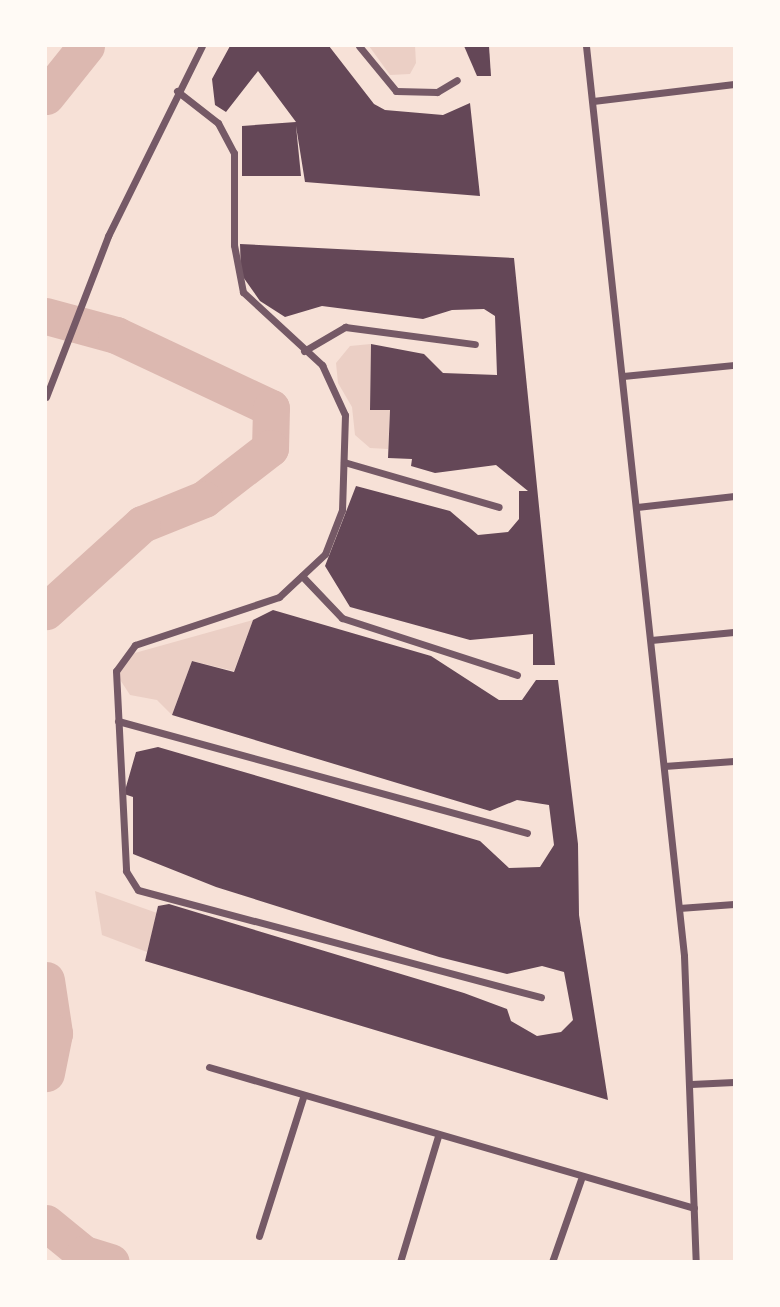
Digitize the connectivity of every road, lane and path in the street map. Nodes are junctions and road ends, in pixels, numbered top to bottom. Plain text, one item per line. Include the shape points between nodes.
1 (202, 46) edge
2 (359, 46) edge
3 (586, 46) edge
4 (457, 80) dead end
5 (734, 84) edge
6 (177, 91) junction
7 (593, 101) junction
8 (475, 344) dead end
9 (304, 351) junction
10 (734, 365) edge
11 (623, 376) junction
12 (46, 397) edge
13 (344, 462) junction
14 (734, 496) edge
15 (499, 507) dead end
16 (637, 507) junction
17 (302, 576) junction
18 (734, 632) edge
19 (651, 639) junction
20 (517, 675) dead end
21 (118, 721) junction
22 (734, 761) edge
23 (664, 766) junction
24 (527, 833) dead end
25 (734, 904) edge
26 (678, 908) junction
27 (541, 997) dead end
28 (209, 1067) dead end
29 (734, 1082) edge
30 (691, 1084) junction
31 (303, 1097) junction
32 (438, 1136) junction
33 (581, 1179) junction
34 (694, 1208) junction
35 (259, 1236) dead end
36 (400, 1262) edge
37 (552, 1262) edge
38 (696, 1262) edge

1 - 6 street
2 - 4 street via 396,91 437,92
3 - 7 street
5 - 7 street
6 - 9 street via 218,123 234,153 234,245 243,292
6 - 12 street via 82,295
7 - 11 street
8 - 9 street via 345,327
9 - 13 street via 322,365 345,415
10 - 11 street
11 - 16 street
13 - 15 street
13 - 17 street via 342,510 325,554
14 - 16 street
16 - 19 street
17 - 20 street via 342,618
17 - 21 street via 279,597 135,645 116,671
18 - 19 street
19 - 23 street
21 - 24 street
21 - 27 street via 130,882 138,890
22 - 23 street
23 - 26 street
25 - 26 street
26 - 30 street
28 - 31 street
29 - 30 street
30 - 34 street
31 - 32 street
31 - 35 street
32 - 33 street
32 - 36 street
33 - 34 street
33 - 37 street
34 - 38 street

